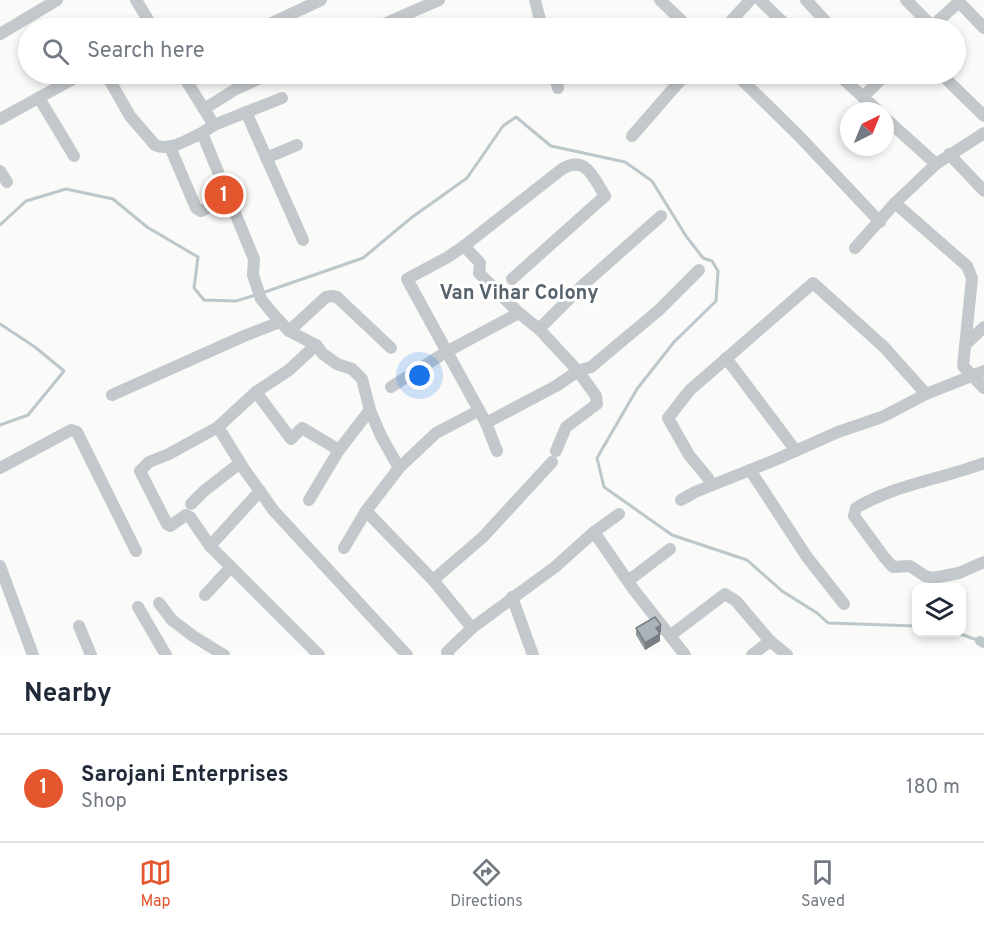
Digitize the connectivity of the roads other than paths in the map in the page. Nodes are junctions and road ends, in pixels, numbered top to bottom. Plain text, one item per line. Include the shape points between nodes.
1 (57, 0) edge
2 (135, 0) edge
3 (321, 0) edge
4 (440, 0) edge
5 (535, 0) edge
6 (660, 0) edge
7 (750, 0) edge
8 (760, 0) edge
9 (806, 0) edge
10 (906, 0) edge
11 (27, 18) edge
12 (147, 18) edge
13 (282, 18) edge
14 (398, 18) edge
15 (540, 18) edge
16 (679, 18) edge
17 (734, 18) edge
18 (779, 18) edge
19 (823, 18) edge
20 (923, 18) edge
21 (941, 18) edge
22 (18, 23) edge
23 (984, 28) edge
24 (0, 34) edge
25 (64, 84) edge
26 (112, 84) edge
27 (188, 84) edge
28 (247, 84) edge
29 (557, 84) edge
30 (677, 84) edge
31 (746, 84) edge
32 (849, 84) edge
33 (876, 84) edge
34 (951, 84) edge
35 (558, 88) dead end
36 (863, 97) junction
37 (39, 98) junction
38 (282, 98) dead end
39 (868, 102) edge
40 (204, 109) junction
41 (246, 112) junction
42 (984, 116) edge
43 (0, 119) edge
44 (214, 125) junction
45 (894, 126) edge
46 (201, 133) junction
47 (984, 133) edge
48 (632, 136) dead end
49 (297, 145) dead end
50 (170, 147) junction
51 (949, 154) junction
52 (74, 156) dead end
53 (266, 158) junction
54 (936, 164) junction
55 (0, 171) edge
56 (7, 182) dead end
57 (984, 190) edge
58 (229, 198) junction
59 (895, 203) junction
60 (661, 216) dead end
61 (880, 222) junction
62 (303, 240) dead end
63 (464, 246) junction
64 (855, 248) dead end
65 (699, 270) dead end
66 (512, 279) dead end
67 (519, 313) junction
68 (280, 322) junction
69 (984, 327) edge
70 (539, 329) junction
71 (290, 331) junction
72 (316, 345) junction
73 (965, 345) junction
74 (391, 348) dead end
75 (446, 352) junction
76 (726, 358) junction
77 (578, 371) junction
78 (978, 374) edge
79 (391, 387) dead end
80 (984, 388) edge
81 (256, 392) junction
82 (926, 394) junction
83 (112, 395) dead end
84 (370, 410) junction
85 (478, 411) junction
86 (486, 423) junction
87 (218, 427) junction
88 (339, 450) junction
89 (497, 451) dead end
90 (796, 451) junction
91 (240, 463) junction
92 (984, 463) edge
93 (0, 468) edge
94 (399, 468) junction
95 (750, 470) junction
96 (708, 478) dead end
97 (260, 491) junction
98 (309, 500) dead end
99 (681, 500) dead end
100 (191, 504) dead end
101 (366, 511) junction
102 (619, 514) dead end
103 (594, 532) junction
104 (210, 546) junction
105 (344, 549) dead end
106 (669, 549) dead end
107 (136, 551) dead end
108 (984, 562) edge
109 (0, 566) edge
110 (231, 567) junction
111 (433, 580) junction
112 (628, 581) junction
113 (205, 595) dead end
114 (512, 597) junction
115 (159, 603) dead end
116 (844, 604) dead end
117 (138, 607) dead end
118 (79, 626) dead end
119 (472, 628) junction
120 (671, 635) junction
121 (770, 642) junction
122 (444, 654) edge
123 (33, 655) edge
124 (91, 655) edge
125 (166, 655) edge
126 (224, 655) edge
127 (319, 655) edge
128 (407, 655) edge
129 (533, 655) edge
130 (685, 655) edge
131 (752, 655) edge
132 (788, 655) edge

1 - 11 street
2 - 12 street
3 - 13 street
4 - 14 street
5 - 15 street
6 - 16 street
7 - 17 street
8 - 18 street
9 - 19 street
10 - 20 street
21 - 23 street via 959,2
22 - 24 street
25 - 37 street
26 - 50 street via 130,116 155,145
27 - 40 street
28 - 40 street
29 - 35 street
30 - 48 street
31 - 61 street
32 - 36 street
33 - 36 street
34 - 42 street
36 - 39 street
37 - 43 street
37 - 52 street
38 - 41 street
40 - 44 street
41 - 44 street
41 - 53 street
44 - 46 street
45 - 54 street
46 - 50 street
46 - 58 street
47 - 51 street
49 - 53 street
50 - 58 street via 196,208 201,212
51 - 54 street
51 - 57 street
53 - 62 street
54 - 59 street
55 - 56 street
58 - 68 street via 254,259 253,275 261,299
59 - 61 street
59 - 73 street via 970,271
60 - 70 street
61 - 64 street
63 - 66 street via 572,163 589,170 605,196
63 - 67 street via 480,263 479,273
63 - 75 street via 407,279
65 - 77 street via 591,367
67 - 70 street
67 - 75 street
68 - 71 street
68 - 83 street
69 - 73 street
70 - 77 street
71 - 72 street
71 - 74 street via 326,297 332,296
72 - 81 street via 289,370
72 - 84 street via 323,354 352,369 362,379
73 - 78 street via 963,366
75 - 79 street
75 - 85 street
76 - 82 street via 813,283 884,347
76 - 90 street
76 - 96 street via 690,390 668,418
77 - 86 street
77 - 111 street via 596,396 597,404 566,427 554,456 483,537
78 - 80 street
78 - 82 street
81 - 87 street
81 - 88 street via 291,439 302,428
82 - 90 street via 882,417
84 - 88 street
84 - 94 street
85 - 86 street
85 - 94 street via 436,433
86 - 89 street
87 - 91 street
87 - 104 street via 149,462 140,471 167,524 170,526 186,515 190,517
88 - 98 street
90 - 95 street
91 - 97 street
91 - 100 street
92 - 108 street via 874,498 856,508 854,516 893,567 910,566 933,578 959,573
93 - 107 street via 71,430 77,432
94 - 101 street
95 - 99 street
95 - 116 street via 807,557
97 - 104 street
97 - 128 street
101 - 105 street
101 - 111 street
102 - 103 street
103 - 112 street
103 - 114 street via 555,567
104 - 110 street
106 - 112 street
109 - 123 street
110 - 113 street
110 - 127 street
111 - 119 street
112 - 120 street
114 - 119 street
114 - 129 street
115 - 126 street via 172,620
117 - 125 street
118 - 124 street
119 - 122 street
120 - 121 street via 725,594 736,601
120 - 130 street
121 - 131 street
121 - 132 street

